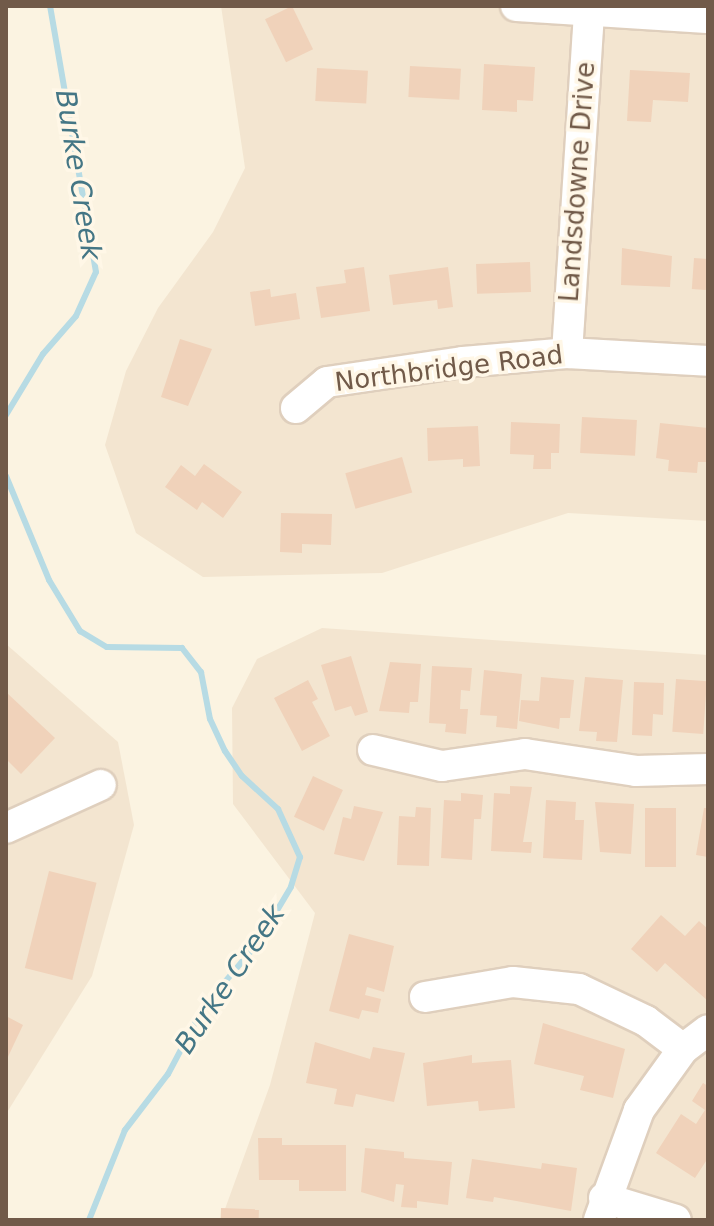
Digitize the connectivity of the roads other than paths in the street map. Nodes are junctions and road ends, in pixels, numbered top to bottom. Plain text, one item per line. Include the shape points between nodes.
1 (516, 6) edge
2 (589, 11) junction
3 (708, 18) edge
4 (567, 353) junction
5 (708, 361) edge
6 (296, 408) dead end
7 (373, 750) dead end
8 (708, 769) edge
9 (101, 785) dead end
10 (6, 828) edge
11 (425, 997) dead end
12 (708, 1030) edge
13 (683, 1049) junction
14 (602, 1209) edge
15 (676, 1220) edge

1 - 2 street
2 - 3 street
2 - 4 street, Landsdowne Drive
4 - 5 street, Northbridge Road
4 - 6 street, Northbridge Road via 327,382
7 - 8 street via 442,766 525,754 636,771
9 - 10 street
11 - 13 street via 513,982 579,989 646,1021
12 - 13 street
13 - 14 street via 639,1110
14 - 15 street

